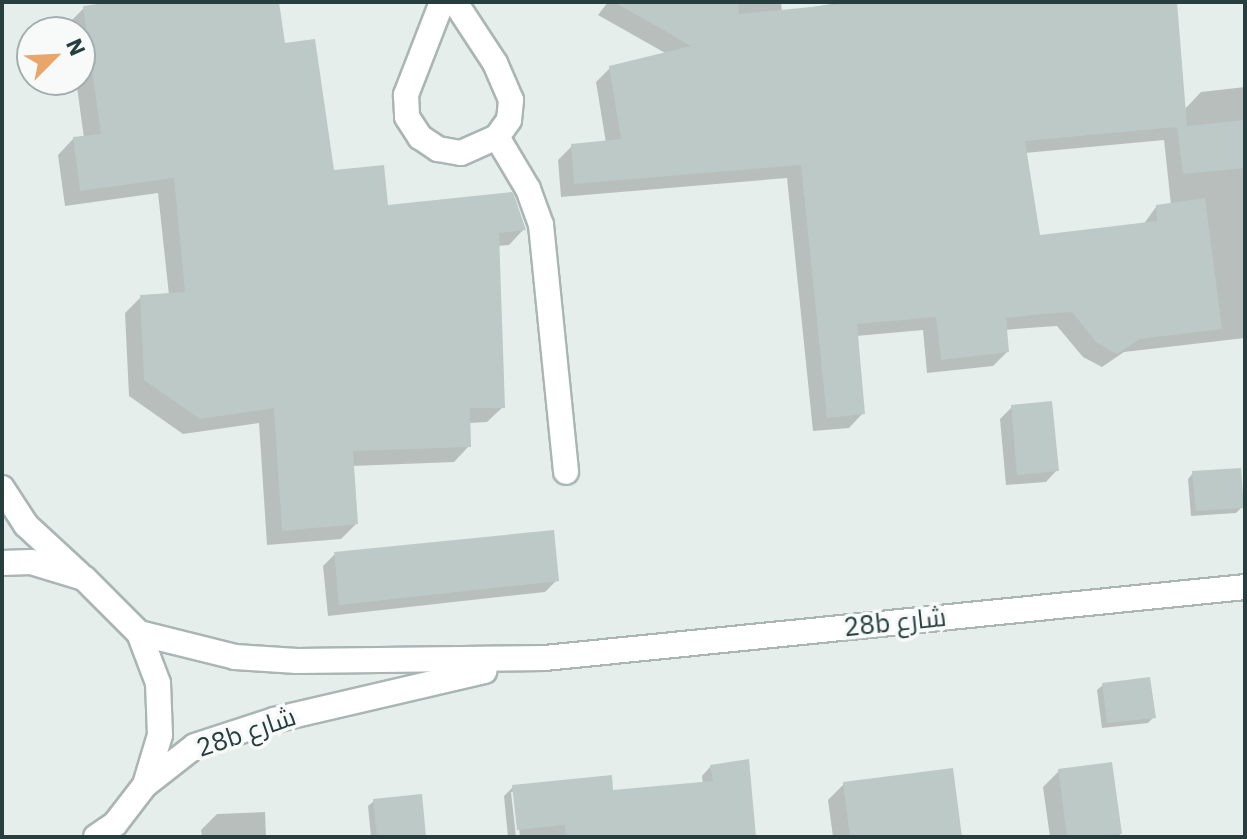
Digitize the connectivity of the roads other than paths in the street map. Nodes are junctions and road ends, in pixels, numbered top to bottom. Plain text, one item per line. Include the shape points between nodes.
1 (442, 2) edge
2 (455, 2) edge
3 (497, 137) junction
4 (566, 472) dead end
5 (2, 488) edge
6 (2, 563) edge
7 (84, 578) junction
8 (1245, 587) edge
9 (139, 633) junction
10 (545, 658) junction
11 (145, 785) junction
12 (105, 833) edge

1 - 3 street via 406,95 407,117 420,137 438,149 461,153
2 - 3 street via 505,81 511,100 509,120
3 - 4 street via 528,189 541,225
5 - 7 street via 26,525
6 - 7 street via 31,562
7 - 9 street
8 - 10 street, 28b شارع
9 - 10 street, 28b شارع via 235,657 297,661
9 - 11 street via 158,683 160,735
10 - 11 street, 28b شارع via 274,720 195,746
11 - 12 street

